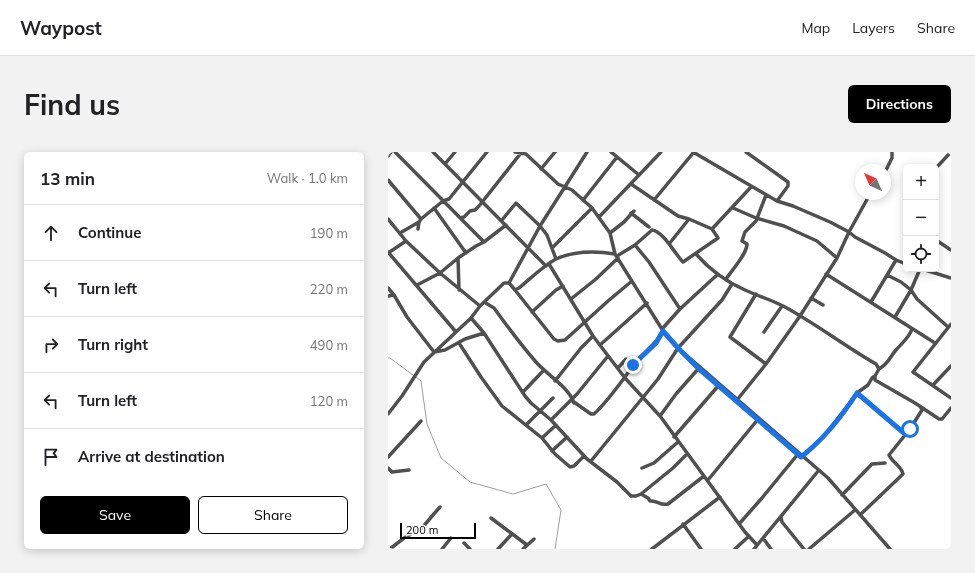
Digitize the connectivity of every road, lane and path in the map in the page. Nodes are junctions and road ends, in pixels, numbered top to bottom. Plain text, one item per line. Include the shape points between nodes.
1 (390, 152) edge
2 (395, 152) edge
3 (433, 152) edge
4 (455, 152) edge
5 (487, 152) edge
6 (515, 152) edge
7 (522, 152) edge
8 (555, 152) edge
9 (587, 152) edge
10 (611, 152) edge
11 (693, 152) edge
12 (746, 152) edge
13 (892, 152) edge
14 (951, 152) edge
15 (659, 153) edge
16 (388, 156) edge
17 (617, 157) junction
18 (445, 164) junction
19 (889, 164) edge
20 (939, 165) edge
21 (541, 169) junction
22 (639, 175) junction
23 (388, 180) edge
24 (463, 182) junction
25 (631, 184) junction
26 (566, 187) junction
27 (751, 187) junction
28 (766, 195) junction
29 (584, 199) junction
30 (654, 200) junction
31 (867, 200) edge
32 (443, 201) junction
33 (483, 201) junction
34 (777, 201) junction
35 (434, 208) junction
36 (592, 208) junction
37 (733, 208) junction
38 (599, 217) junction
39 (460, 218) junction
40 (756, 218) junction
41 (388, 219) edge
42 (689, 219) junction
43 (420, 220) junction
44 (502, 220) junction
45 (506, 224) junction
46 (540, 226) junction
47 (649, 227) dead end
48 (418, 229) dead end
49 (712, 229) junction
50 (849, 232) junction
51 (400, 233) junction
52 (610, 233) junction
53 (406, 241) junction
54 (484, 242) junction
55 (939, 242) edge
56 (668, 244) junction
57 (635, 245) junction
58 (528, 248) junction
59 (552, 248) junction
60 (951, 250) edge
61 (388, 253) edge
62 (466, 253) junction
63 (696, 254) junction
64 (617, 256) junction
65 (458, 258) junction
66 (837, 258) junction
67 (556, 259) junction
68 (896, 260) junction
69 (903, 263) edge
70 (547, 265) junction
71 (920, 272) edge
72 (931, 272) edge
73 (440, 273) junction
74 (718, 274) junction
75 (826, 274) junction
76 (887, 275) junction
77 (951, 278) edge
78 (726, 279) junction
79 (632, 281) junction
80 (509, 283) junction
81 (417, 284) junction
82 (732, 284) junction
83 (563, 286) junction
84 (388, 288) edge
85 (459, 290) junction
86 (515, 290) junction
87 (911, 290) junction
88 (756, 294) junction
89 (394, 295) junction
90 (388, 296) edge
91 (811, 298) junction
92 (571, 299) junction
93 (484, 302) junction
94 (871, 302) junction
95 (647, 303) junction
96 (823, 305) dead end
97 (480, 306) junction
98 (782, 306) junction
99 (680, 309) junction
100 (532, 312) junction
101 (800, 316) junction
102 (895, 317) junction
103 (471, 318) junction
104 (585, 321) junction
105 (950, 326) edge
106 (912, 329) junction
107 (663, 330) junction
108 (456, 332) junction
109 (764, 332) dead end
110 (484, 333) junction
111 (593, 336) junction
112 (459, 343) junction
113 (935, 344) junction
114 (600, 345) junction
115 (678, 348) junction
116 (434, 352) junction
117 (608, 356) junction
118 (626, 359) dead end
119 (766, 364) junction
120 (951, 366) edge
121 (618, 368) junction
122 (698, 368) junction
123 (879, 369) junction
124 (544, 370) junction
125 (875, 376) junction
126 (625, 378) junction
127 (555, 381) junction
128 (719, 385) junction
129 (933, 385) junction
130 (523, 392) junction
131 (569, 392) junction
132 (857, 393) junction
133 (577, 394) junction
134 (643, 396) junction
135 (553, 398) dead end
136 (951, 398) edge
137 (573, 400) junction
138 (737, 400) junction
139 (922, 408) junction
140 (951, 408) edge
141 (540, 411) junction
142 (388, 414) edge
143 (660, 416) junction
144 (759, 418) junction
145 (551, 420) junction
146 (421, 421) dead end
147 (526, 425) junction
148 (556, 425) junction
149 (905, 434) junction
150 (567, 437) junction
151 (674, 437) junction
152 (542, 438) junction
153 (678, 442) junction
154 (552, 451) junction
155 (687, 454) junction
156 (800, 455) junction
157 (584, 456) junction
158 (388, 457) edge
159 (591, 462) junction
160 (884, 463) dead end
161 (388, 468) edge
162 (642, 468) dead end
163 (408, 470) dead end
164 (819, 470) junction
165 (704, 476) junction
166 (708, 480) junction
167 (641, 494) junction
168 (842, 495) junction
169 (720, 497) junction
170 (440, 507) dead end
171 (855, 510) junction
172 (860, 515) junction
173 (491, 518) dead end
174 (780, 520) junction
175 (683, 524) junction
176 (739, 524) junction
177 (512, 534) junction
178 (749, 536) junction
179 (451, 538) dead end
180 (762, 538) junction
181 (534, 539) dead end
182 (464, 544) dead end
183 (527, 545) junction
184 (757, 545) junction
185 (390, 549) edge
186 (442, 549) edge
187 (470, 549) edge
188 (498, 549) edge
189 (523, 549) edge
190 (652, 549) edge
191 (701, 549) edge
192 (735, 549) edge
193 (754, 549) edge
194 (771, 549) edge
195 (804, 549) edge
196 (809, 549) edge
197 (890, 549) edge

1 - 16 street
2 - 32 street
3 - 18 street
4 - 18 street
5 - 24 street
6 - 7 street
7 - 21 street
7 - 33 street
8 - 21 street
9 - 26 street via 569,178
10 - 17 street
11 - 27 street
11 - 30 street
12 - 34 street via 788,182 788,186
13 - 19 street
14 - 20 street
15 - 22 street
17 - 22 street
17 - 29 street
18 - 24 street
21 - 26 street via 558,184
22 - 25 street
23 - 43 street
24 - 32 street
24 - 33 street
25 - 30 street
25 - 38 street
26 - 29 street
26 - 46 street
27 - 28 street
27 - 37 street
28 - 34 street
28 - 40 street
29 - 36 street
30 - 42 street via 678,216
31 - 50 street
32 - 35 street
32 - 39 street
33 - 39 street via 475,210
33 - 44 street
34 - 50 street
35 - 43 street
35 - 62 street
36 - 38 street
36 - 59 street
37 - 40 street
37 - 49 street
38 - 52 street
39 - 54 street
40 - 66 street via 784,226 817,241
40 - 78 street via 754,224 745,232 742,241 747,246 744,253
41 - 51 street
42 - 49 street
42 - 56 street
43 - 48 street
43 - 51 street
44 - 45 street
44 - 46 street via 516,202
45 - 54 street
45 - 58 street
46 - 58 street
46 - 59 street
47 - 52 street via 633,212
49 - 63 street via 717,239
50 - 66 street
50 - 68 street
51 - 53 street
52 - 64 street
53 - 61 street
53 - 73 street
54 - 62 street
55 - 60 street
56 - 57 street via 653,229
56 - 63 street via 682,262
57 - 64 street
57 - 99 street
58 - 70 street
58 - 80 street
59 - 67 street
61 - 81 street
62 - 65 street
63 - 74 street
64 - 67 street via 597,251
64 - 79 street
64 - 92 street via 596,279
65 - 73 street
65 - 85 street
66 - 75 street
67 - 70 street
68 - 69 street
68 - 76 street
70 - 83 street
70 - 86 street
71 - 87 street
72 - 77 street
73 - 81 street
73 - 85 street
74 - 78 street
74 - 99 street
75 - 91 street
75 - 94 street
76 - 87 street
76 - 94 street
78 - 82 street
79 - 95 street
79 - 104 street
80 - 86 street
80 - 93 street via 504,283
81 - 108 street
82 - 88 street
82 - 115 street via 722,300
83 - 92 street
83 - 100 street
84 - 89 street
85 - 97 street
86 - 100 street
87 - 102 street
87 - 105 street via 917,299
88 - 98 street
88 - 119 street via 730,337
89 - 90 street
89 - 116 street
91 - 96 street
91 - 101 street
92 - 104 street
93 - 97 street
93 - 124 street via 494,308
94 - 102 street
95 - 107 street
95 - 114 street
97 - 103 street
98 - 101 street
98 - 109 street
99 - 107 street
100 - 104 street via 555,340 566,340
101 - 119 street
101 - 123 street via 876,364
102 - 106 street
103 - 108 street
103 - 110 street
104 - 111 street
105 - 113 street
106 - 113 street
106 - 123 street via 887,364
107 - 115 street
107 - 126 street via 656,343 633,365
108 - 116 street
110 - 112 street
110 - 130 street
111 - 114 street
111 - 127 street
112 - 116 street
112 - 147 street via 502,406
113 - 129 street via 913,372
114 - 117 street
115 - 122 street
115 - 134 street
116 - 142 street via 424,362
117 - 121 street
117 - 133 street
118 - 121 street
119 - 138 street
120 - 129 street
121 - 126 street
122 - 128 street
122 - 143 street
123 - 125 street
124 - 127 street
124 - 130 street
125 - 132 street
125 - 139 street via 875,380
126 - 134 street
126 - 137 street via 594,414
127 - 131 street
128 - 138 street
128 - 151 street
129 - 136 street
130 - 141 street
131 - 133 street
131 - 137 street
132 - 149 street
132 - 156 street via 824,436
133 - 137 street
134 - 143 street
134 - 159 street
135 - 141 street
137 - 145 street
138 - 144 street
139 - 140 street via 940,420
139 - 149 street
141 - 145 street
141 - 147 street
143 - 151 street
144 - 156 street
144 - 166 street
145 - 148 street
146 - 158 street
147 - 152 street
148 - 150 street
148 - 152 street
149 - 172 street via 889,455 903,474
150 - 154 street
150 - 157 street
151 - 153 street
152 - 154 street
153 - 155 street
153 - 162 street via 654,463
154 - 157 street via 570,467
155 - 165 street
155 - 167 street
156 - 164 street
156 - 176 street
157 - 159 street
159 - 167 street via 631,496
160 - 168 street via 872,464
161 - 163 street via 392,472
164 - 168 street
164 - 174 street
165 - 166 street
165 - 167 street via 668,504 661,505 650,501
166 - 169 street
168 - 171 street
169 - 175 street
169 - 176 street
170 - 185 street via 422,528
171 - 172 street
171 - 196 street
172 - 197 street
173 - 177 street
174 - 180 street
174 - 195 street
175 - 190 street
175 - 191 street
176 - 178 street
177 - 183 street
177 - 188 street
178 - 184 street
178 - 192 street
179 - 186 street
180 - 184 street
180 - 194 street
181 - 183 street
182 - 187 street
183 - 189 street
184 - 193 street

